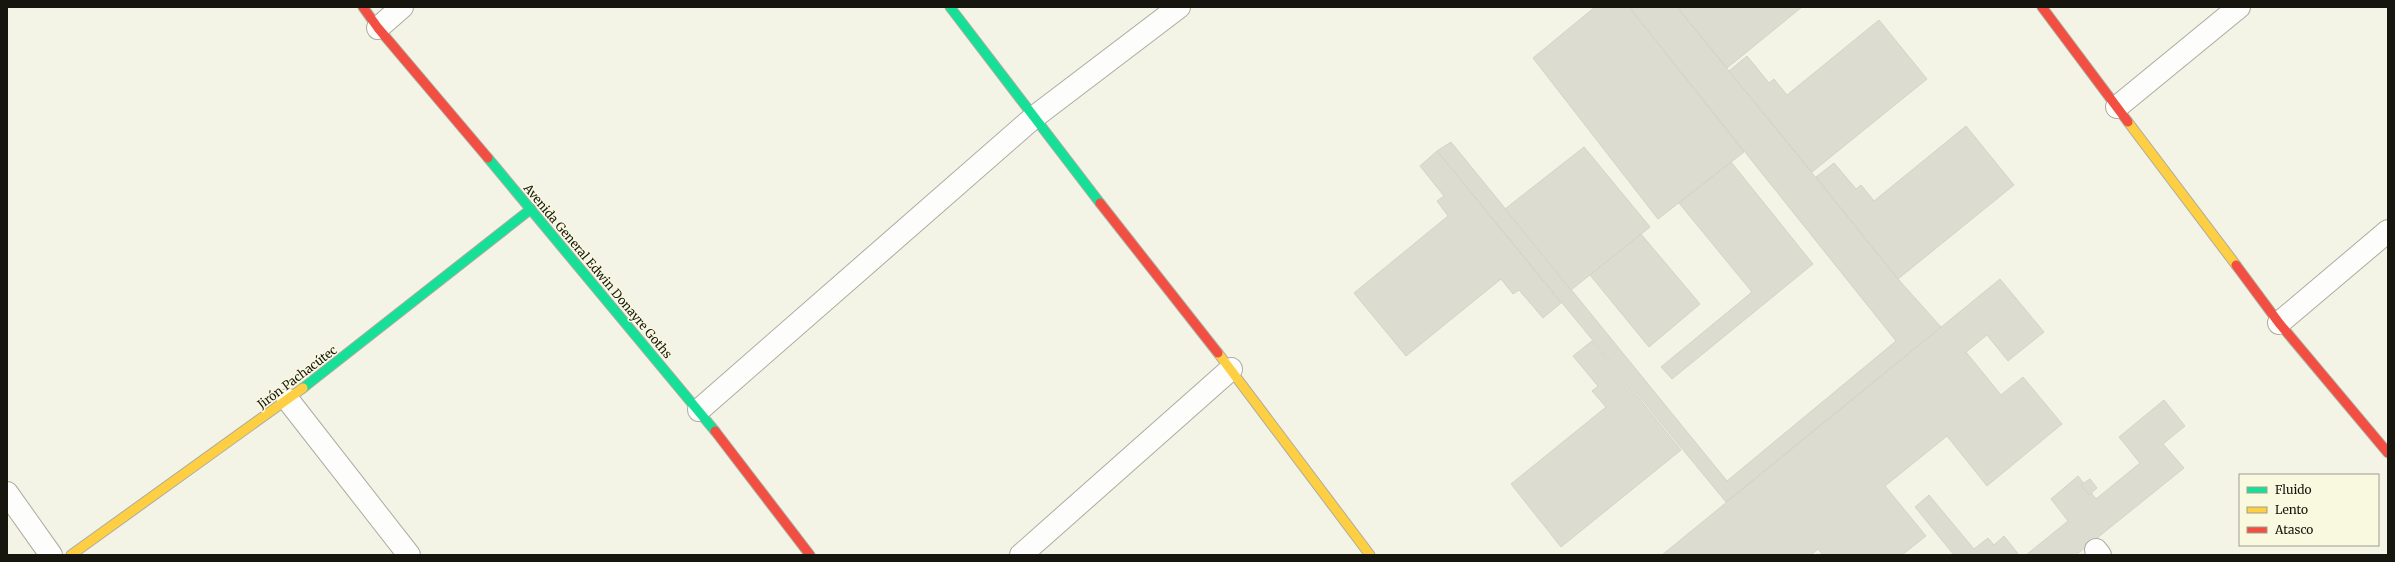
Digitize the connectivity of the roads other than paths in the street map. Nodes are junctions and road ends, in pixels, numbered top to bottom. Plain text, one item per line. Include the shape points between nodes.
1 (363, 7) edge
2 (402, 7) edge
3 (950, 7) edge
4 (1179, 7) edge
5 (2042, 7) edge
6 (2239, 7) edge
7 (378, 28) junction
8 (2117, 107) junction
9 (1033, 118) junction
10 (531, 209) junction
11 (2388, 231) edge
12 (2279, 323) junction
13 (1231, 369) junction
14 (288, 400) junction
15 (699, 410) junction
16 (2388, 453) edge
17 (7, 493) edge
18 (51, 555) edge
19 (71, 555) edge
20 (409, 555) edge
21 (810, 555) edge
22 (1021, 555) edge
23 (1370, 555) edge

1 - 7 street, Avenida General Edwin Donayre Goths
2 - 7 street
3 - 9 street
4 - 9 street
5 - 8 street
6 - 8 street
7 - 10 street, Avenida General Edwin Donayre Goths
8 - 12 street
9 - 13 street
9 - 15 street
10 - 14 street, Jirón Pachacútec
10 - 15 street, Avenida General Edwin Donayre Goths
11 - 12 street
12 - 16 street
13 - 22 street
13 - 23 street
14 - 19 street, Jirón Pachacútec
14 - 20 street
15 - 21 street, Avenida General Edwin Donayre Goths
17 - 18 street

